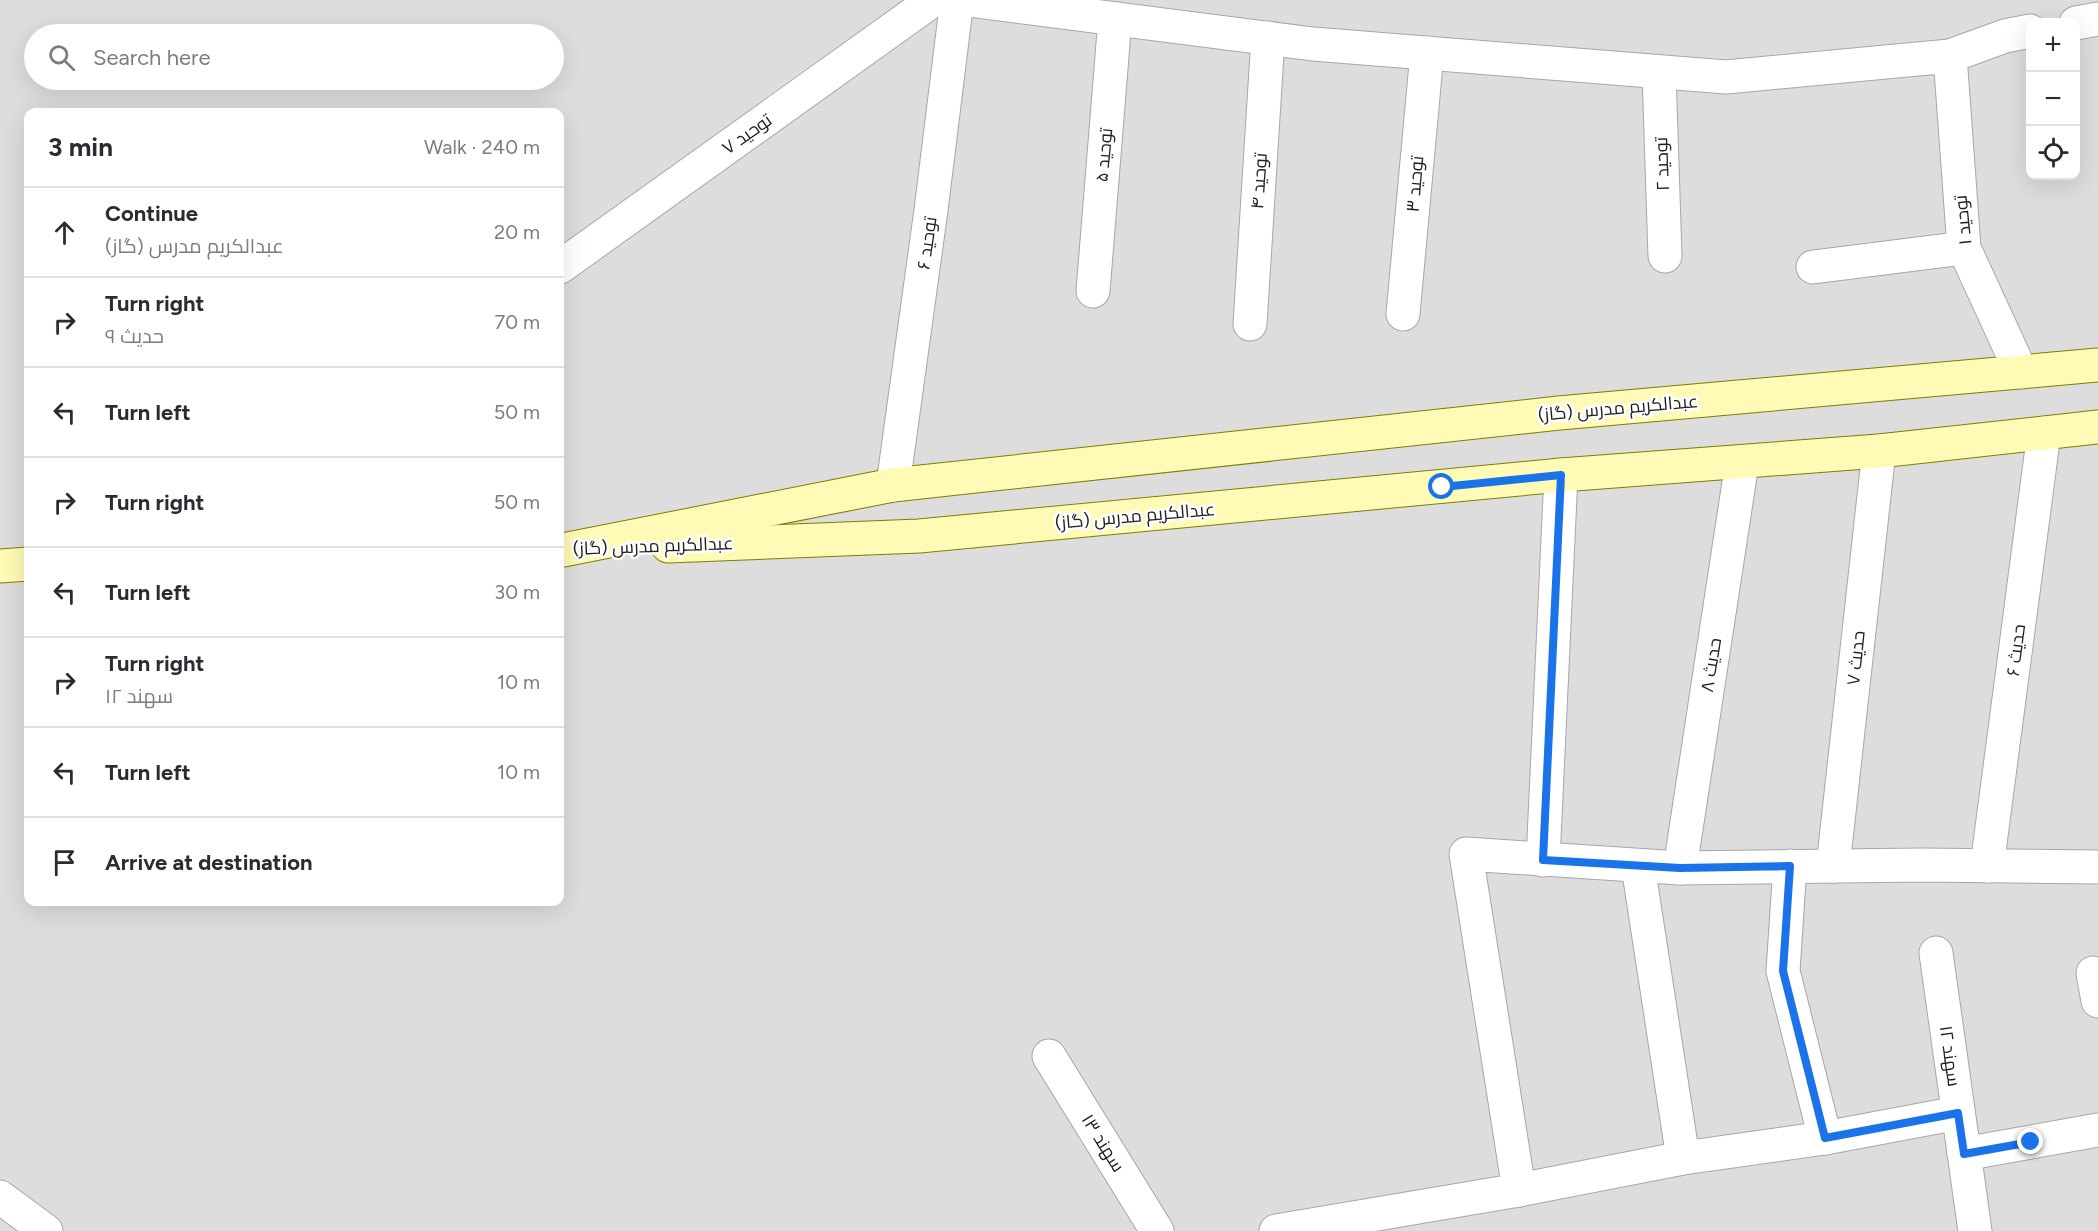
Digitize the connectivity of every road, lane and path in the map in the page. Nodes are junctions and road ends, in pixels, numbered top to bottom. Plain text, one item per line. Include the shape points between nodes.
1 (933, 0) edge
2 (957, 0) edge
3 (968, 0) edge
4 (1115, 19) junction
5 (2098, 19) edge
6 (2080, 22) edge
7 (2026, 33) edge
8 (1268, 38) junction
9 (1427, 53) junction
10 (1950, 56) junction
11 (1659, 72) junction
12 (1964, 248) junction
13 (1665, 256) dead end
14 (564, 264) edge
15 (1813, 267) dead end
16 (1093, 291) dead end
17 (1403, 314) dead end
18 (1250, 324) dead end
19 (2098, 365) edge
20 (2021, 372) junction
21 (2098, 428) edge
22 (2044, 433) junction
23 (1879, 451) junction
24 (1742, 462) junction
25 (1561, 475) junction
26 (892, 485) junction
27 (564, 549) edge
28 (564, 550) edge
29 (24, 564) edge
30 (0, 566) edge
31 (1543, 860) junction
32 (1638, 866) junction
33 (1790, 866) junction
34 (1833, 866) junction
35 (1987, 866) junction
36 (2098, 867) edge
37 (1680, 868) junction
38 (1936, 953) dead end
39 (1049, 1056) dead end
40 (1958, 1113) junction
41 (2098, 1130) edge
42 (1825, 1138) junction
43 (1964, 1154) junction
44 (1683, 1158) junction
45 (1519, 1190) junction
46 (0, 1197) edge
47 (45, 1231) edge
48 (1157, 1231) edge
49 (1276, 1231) edge
50 (1975, 1231) edge

1 - 14 street, توحید ۷
2 - 26 street, توحید ۶
3 - 4 street
4 - 8 street
4 - 16 street, توحید ۵
5 - 6 street
7 - 10 street via 2005,36
8 - 9 street
8 - 18 street, توحید ۴
9 - 11 street
9 - 17 street, توحید ۳
10 - 11 street via 1726,77
10 - 12 street, توحید ۱
11 - 13 street, توحید ۲
12 - 15 street
12 - 20 street, توحید ۱
19 - 20 street, عبدالکریم مدرس (گاز)
20 - 26 street, عبدالکریم مدرس (گاز) via 1559,413
21 - 22 street, عبدالکریم مدرس (گاز)
22 - 23 street, عبدالکریم مدرس (گاز)
22 - 35 street, حدیث ۶
23 - 24 street, عبدالکریم مدرس (گاز)
23 - 34 street, حدیث ۷
24 - 25 street, عبدالکریم مدرس (گاز)
24 - 37 street, حدیث ۸
25 - 28 street, عبدالکریم مدرس (گاز) via 918,536
25 - 31 street
26 - 27 street, عبدالکریم مدرس (گاز)
29 - 30 street
31 - 32 street
31 - 45 street via 1466,854
32 - 37 street
32 - 44 street
33 - 34 street
33 - 37 street
33 - 42 street via 1783,971
34 - 35 street
35 - 36 street
38 - 40 street, سهند ۱۲
39 - 48 street, سهند ۱۳
40 - 42 street
40 - 43 street, سهند ۱۲
41 - 43 street
42 - 44 street
43 - 50 street, سهند ۱۲
44 - 45 street
45 - 49 street
46 - 47 street

